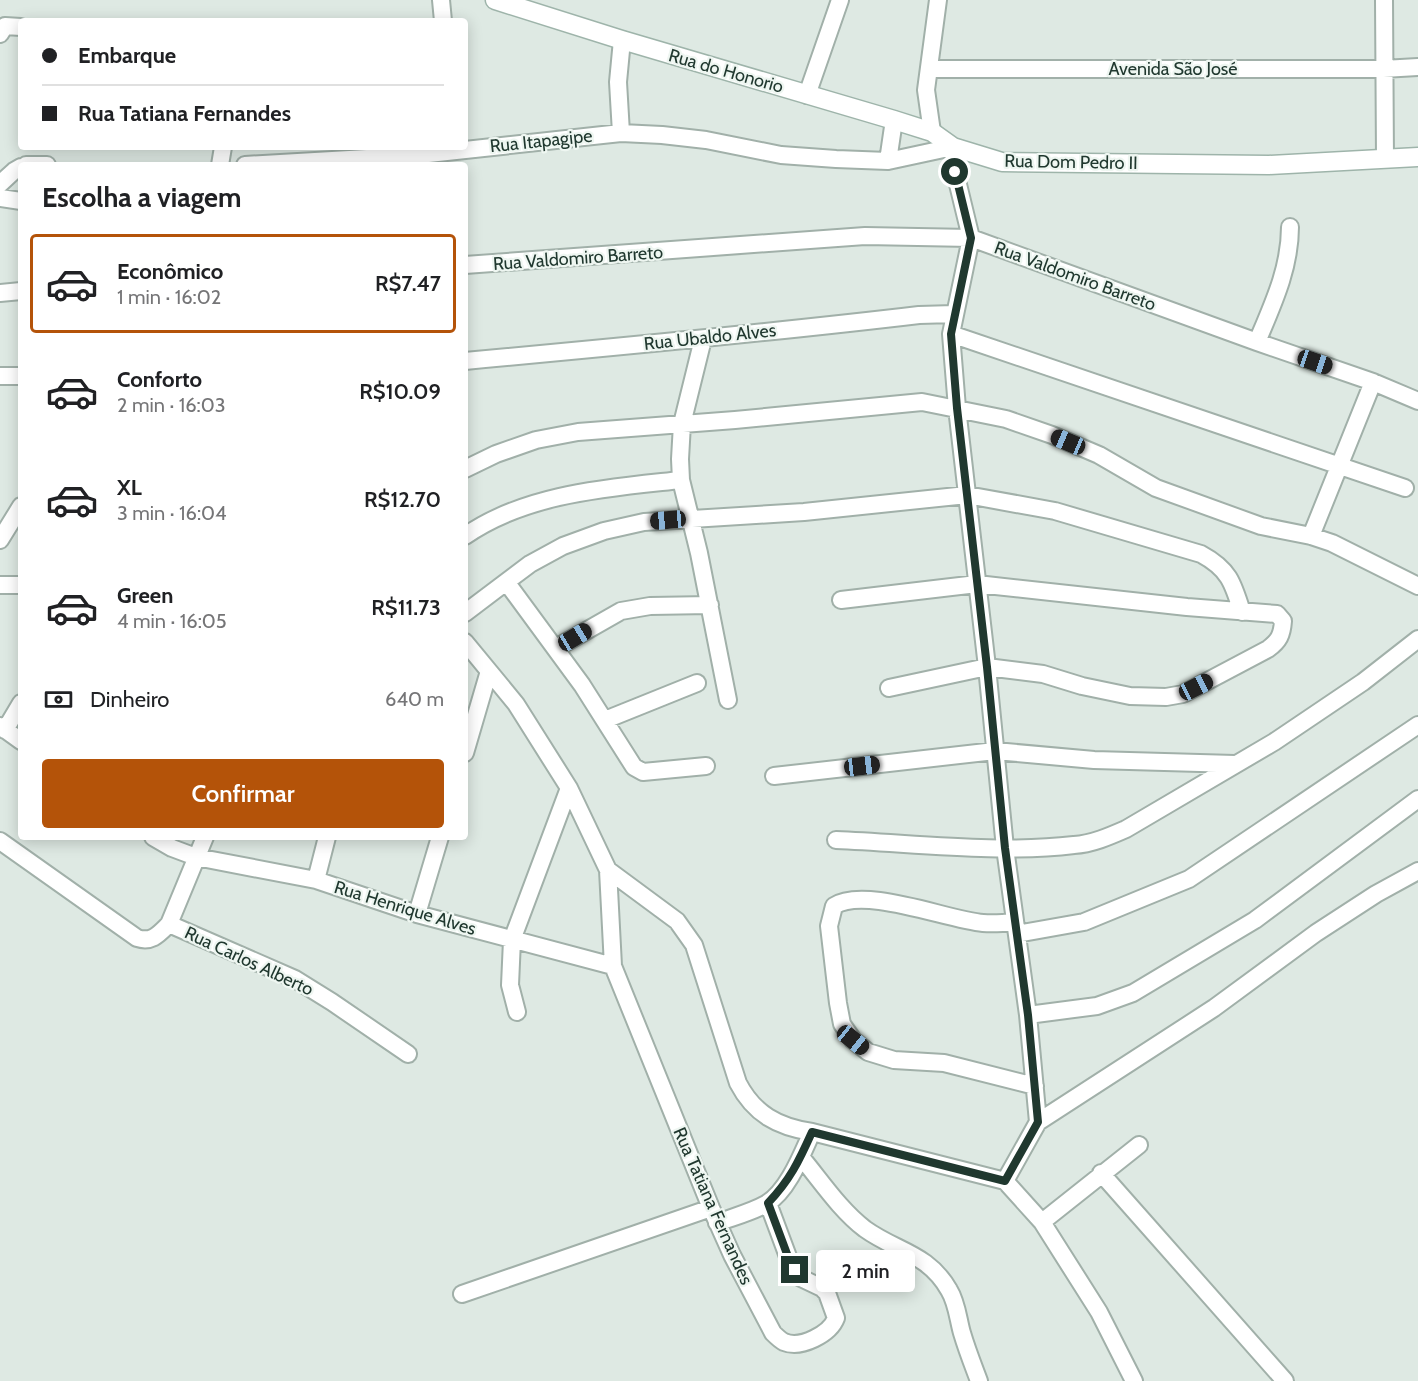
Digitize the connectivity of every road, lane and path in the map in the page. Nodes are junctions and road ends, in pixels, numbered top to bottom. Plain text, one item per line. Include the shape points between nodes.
1 (441, 0) edge
2 (495, 0) edge
3 (840, 0) edge
4 (938, 0) edge
5 (1384, 0) edge
6 (443, 18) edge
7 (18, 27) edge
8 (0, 34) edge
9 (622, 40) junction
10 (1418, 67) edge
11 (929, 69) junction
12 (1383, 69) junction
13 (807, 94) junction
14 (894, 120) junction
15 (932, 132) junction
16 (621, 133) junction
17 (953, 147) junction
18 (468, 148) edge
19 (452, 150) edge
20 (1418, 157) edge
21 (1385, 159) junction
22 (888, 161) junction
23 (297, 162) edge
24 (18, 169) edge
25 (0, 184) edge
26 (0, 198) edge
27 (18, 201) edge
28 (1290, 226) dead end
29 (971, 238) junction
30 (468, 266) edge
31 (18, 291) edge
32 (0, 293) edge
33 (954, 314) junction
34 (951, 334) junction
35 (703, 339) junction
36 (1257, 342) junction
37 (468, 361) edge
38 (0, 376) edge
39 (18, 376) edge
40 (1373, 382) junction
41 (1418, 401) edge
42 (957, 408) junction
43 (682, 424) junction
44 (1339, 465) junction
45 (468, 468) edge
46 (681, 480) junction
47 (1405, 488) dead end
48 (967, 495) junction
49 (18, 511) edge
50 (691, 518) junction
51 (468, 534) edge
52 (1311, 536) junction
53 (0, 540) edge
54 (507, 583) junction
55 (977, 584) junction
56 (0, 585) edge
57 (18, 585) edge
58 (1418, 586) edge
59 (841, 600) dead end
60 (710, 605) junction
61 (468, 612) edge
62 (1242, 612) junction
63 (1418, 639) edge
64 (468, 646) edge
65 (556, 648) junction
66 (987, 667) junction
67 (489, 671) junction
68 (697, 683) dead end
69 (889, 688) dead end
70 (728, 700) dead end
71 (18, 707) edge
72 (605, 720) junction
73 (1418, 725) edge
74 (3, 728) edge
75 (18, 739) edge
76 (468, 743) edge
77 (995, 751) junction
78 (1235, 764) junction
79 (706, 766) dead end
80 (774, 776) dead end
81 (569, 788) junction
82 (1418, 799) edge
83 (158, 840) edge
84 (204, 840) edge
85 (326, 840) edge
86 (439, 840) edge
87 (836, 840) dead end
88 (0, 841) edge
89 (1005, 848) junction
90 (196, 857) junction
91 (608, 870) junction
92 (1418, 871) edge
93 (316, 880) junction
94 (417, 914) junction
95 (169, 924) junction
96 (1016, 928) junction
97 (512, 940) junction
98 (613, 966) junction
99 (517, 1012) dead end
100 (1028, 1015) junction
101 (408, 1054) dead end
102 (1035, 1086) junction
103 (1038, 1122) junction
104 (812, 1132) junction
105 (1139, 1145) dead end
106 (801, 1158) junction
107 (1101, 1173) junction
108 (1005, 1181) junction
109 (768, 1203) junction
110 (714, 1215) junction
111 (1042, 1222) junction
112 (462, 1294) dead end
113 (979, 1381) edge
114 (1134, 1381) edge
115 (1285, 1381) edge

1 - 6 street
2 - 9 street, Rua do Honorio
3 - 13 street
4 - 11 street
5 - 12 street
7 - 8 street via 5,26
9 - 13 street, Rua do Honorio
9 - 16 street via 618,82
10 - 12 street, Avenida São José
11 - 12 street, Avenida São José
11 - 15 street via 926,90
12 - 21 street
13 - 14 street, Rua do Honorio
14 - 15 street, Rua do Honorio
14 - 22 street
15 - 17 street, Rua do Honorio
16 - 18 street, Rua Itapagipe
16 - 22 street, Rua Dom Pedro II via 706,140 781,155
17 - 21 street, Rua Dom Pedro II via 1002,162 1269,165
17 - 22 street, Rua Dom Pedro II
17 - 29 street
19 - 23 street, Rua Itapagipe
20 - 21 street, Rua Dom Pedro II
24 - 25 street
26 - 27 street
28 - 36 street via 1284,276
29 - 30 street, Rua Valdomiro Barreto via 865,236
29 - 33 street
29 - 36 street, Rua Valdomiro Barreto
31 - 32 street
33 - 34 street
33 - 35 street, Rua Ubaldo Alves
34 - 42 street
34 - 44 street
35 - 37 street, Rua Ubaldo Alves
35 - 43 street
36 - 40 street, Rua Valdomiro Barreto
38 - 39 street
40 - 41 street, Rua Valdomiro Barreto
40 - 44 street
42 - 43 street via 922,402
42 - 48 street
42 - 52 street via 1006,418 1052,435 1099,455 1156,488 1226,515
43 - 45 street via 578,432 536,440
43 - 46 street
44 - 47 street
44 - 52 street
46 - 50 street
46 - 51 street via 560,496
48 - 50 street via 804,512
48 - 55 street
48 - 62 street via 1055,511 1201,554 1225,570
49 - 53 street
50 - 54 street via 644,522 594,535 530,564
50 - 60 street
52 - 58 street
54 - 61 street
54 - 65 street
55 - 59 street
55 - 62 street
55 - 66 street
56 - 57 street
60 - 65 street via 650,606 621,611
60 - 70 street
62 - 66 street via 1277,614 1284,621 1282,634 1268,649 1183,694 1130,696 1043,675
63 - 78 street via 1363,682
64 - 67 street
65 - 72 street
66 - 69 street
66 - 77 street
67 - 76 street
67 - 81 street via 516,704
68 - 72 street
71 - 74 street
72 - 79 street via 630,762 643,772
73 - 96 street via 1189,879 1084,922
74 - 75 street
77 - 78 street via 1094,760
77 - 80 street
77 - 89 street
78 - 89 street via 1126,830 1105,838 1075,845
81 - 91 street
81 - 97 street
82 - 100 street via 1255,920 1134,993 1097,1006
83 - 90 street, Rua Henrique Alves
84 - 90 street
85 - 93 street
86 - 94 street
87 - 89 street
88 - 95 street, Rua Carlos Alberto via 138,938 155,937
89 - 96 street
90 - 93 street, Rua Henrique Alves
90 - 95 street
91 - 98 street, Rua Tatiana Fernandes
91 - 104 street via 677,921 694,945 746,1099 789,1128
92 - 103 street via 1316,933 1214,1008
93 - 94 street, Rua Henrique Alves
94 - 97 street, Rua Henrique Alves
95 - 101 street, Rua Carlos Alberto via 295,979
96 - 100 street
96 - 102 street via 875,900 848,900 834,906 829,926 842,1024 868,1052 894,1060 944,1064
97 - 98 street, Rua Henrique Alves
97 - 99 street via 510,985
98 - 110 street, Rua Tatiana Fernandes
100 - 102 street
102 - 103 street
103 - 108 street
104 - 106 street
104 - 108 street
105 - 107 street
106 - 109 street via 785,1185
106 - 113 street via 864,1228 921,1258 941,1278 950,1291
107 - 111 street
107 - 115 street
108 - 111 street
109 - 110 street
109 - 110 street, Rua Tatiana Fernandes via 790,1262 798,1275 827,1293 836,1318 823,1335 795,1344 772,1333
110 - 112 street
111 - 114 street via 1099,1312

